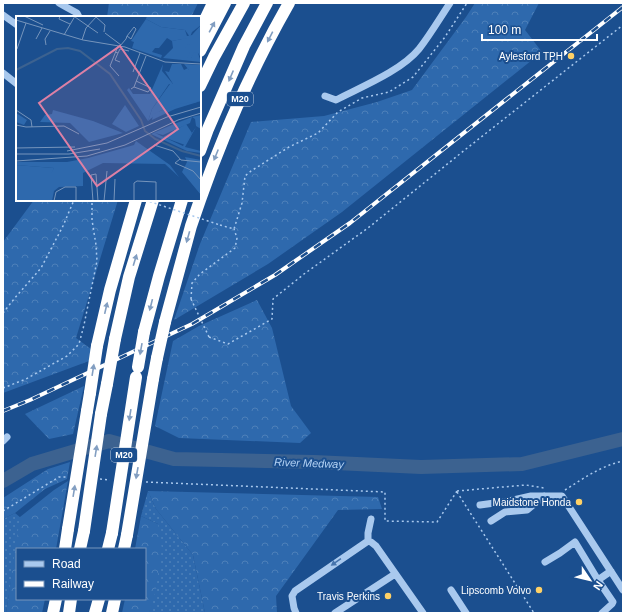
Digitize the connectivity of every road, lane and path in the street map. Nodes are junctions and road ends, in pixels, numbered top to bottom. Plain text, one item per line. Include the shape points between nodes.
1 (60, 3) edge
2 (213, 3) edge
3 (225, 3) edge
4 (244, 3) edge
5 (267, 3) edge
6 (289, 3) edge
7 (450, 3) edge
8 (467, 3) edge
9 (3, 15) edge
10 (78, 16) edge
11 (16, 24) edge
12 (623, 25) edge
13 (201, 28) edge
14 (201, 49) edge
15 (3, 73) edge
16 (16, 83) edge
17 (201, 84) edge
18 (325, 96) dead end
19 (201, 148) edge
20 (201, 197) edge
21 (74, 201) edge
22 (92, 201) edge
23 (136, 201) edge
24 (148, 201) edge
25 (153, 201) edge
26 (182, 201) edge
27 (200, 201) edge
28 (234, 229) junction
29 (3, 313) edge
30 (3, 388) edge
31 (623, 461) edge
32 (67, 477) dead end
33 (97, 479) dead end
34 (112, 480) dead end
35 (142, 482) dead end
36 (548, 489) dead end
37 (457, 491) junction
38 (562, 492) dead end
39 (544, 496) junction
40 (480, 505) dead end
41 (3, 511) edge
42 (371, 519) dead end
43 (491, 521) dead end
44 (368, 541) junction
45 (65, 548) edge
46 (80, 548) edge
47 (108, 548) edge
48 (124, 548) edge
49 (545, 562) dead end
50 (610, 571) junction
51 (395, 574) junction
52 (598, 580) junction
53 (451, 590) dead end
54 (623, 590) edge
55 (56, 600) edge
56 (71, 600) edge
57 (99, 600) edge
58 (115, 600) edge
59 (53, 613) edge
60 (68, 613) edge
61 (95, 613) edge
62 (112, 613) edge
63 (296, 613) edge
64 (335, 613) edge
65 (423, 613) edge
66 (466, 613) edge
67 (534, 613) edge
68 (602, 613) edge

1 - 10 lane
2 - 13 highway
14 -> 3 highway
4 - 17 highway
5 -> 19 highway, M20 via 244,46
6 -> 20 highway, M20 via 248,81
7 - 18 lane via 418,50 404,63 336,100
8 - 28 path via 445,37 413,77 389,92 362,98 338,112 318,133 289,147 245,176 242,203
9 - 11 lane
12 - 28 path, bridge via 368,228 273,299 272,319 228,344 209,337 191,299 192,283 196,278 235,248 237,238
15 - 16 lane
21 - 29 path via 41,268
22 - 30 path via 97,261 79,344 67,356 26,379
45 -> 23 highway, bridge via 97,346
24 - 28 path, bridge
46 -> 25 highway, M20, bridge via 115,339
26 -> 47 highway, M20, bridge via 158,276 144,332
27 -> 48 highway, M20, bridge via 157,358
31 - 38 path via 594,472
32 - 41 path via 59,477
33 - 34 path
35 - 37 path via 385,492 385,521 437,522
36 - 37 path via 526,484
37 - 67 path
39 - 40 lane
39 - 43 lane via 527,510 505,512
39 - 50 lane via 562,496
42 - 44 lane
44 - 51 lane via 376,546
44 -> 63 lane via 294,590 292,596
49 - 52 lane via 575,542
50 - 52 lane
50 - 54 lane
51 - 64 lane
51 - 65 lane
52 - 68 lane via 613,602
53 - 66 lane
55 - 59 highway
56 - 60 highway
57 - 61 highway
58 - 62 highway

